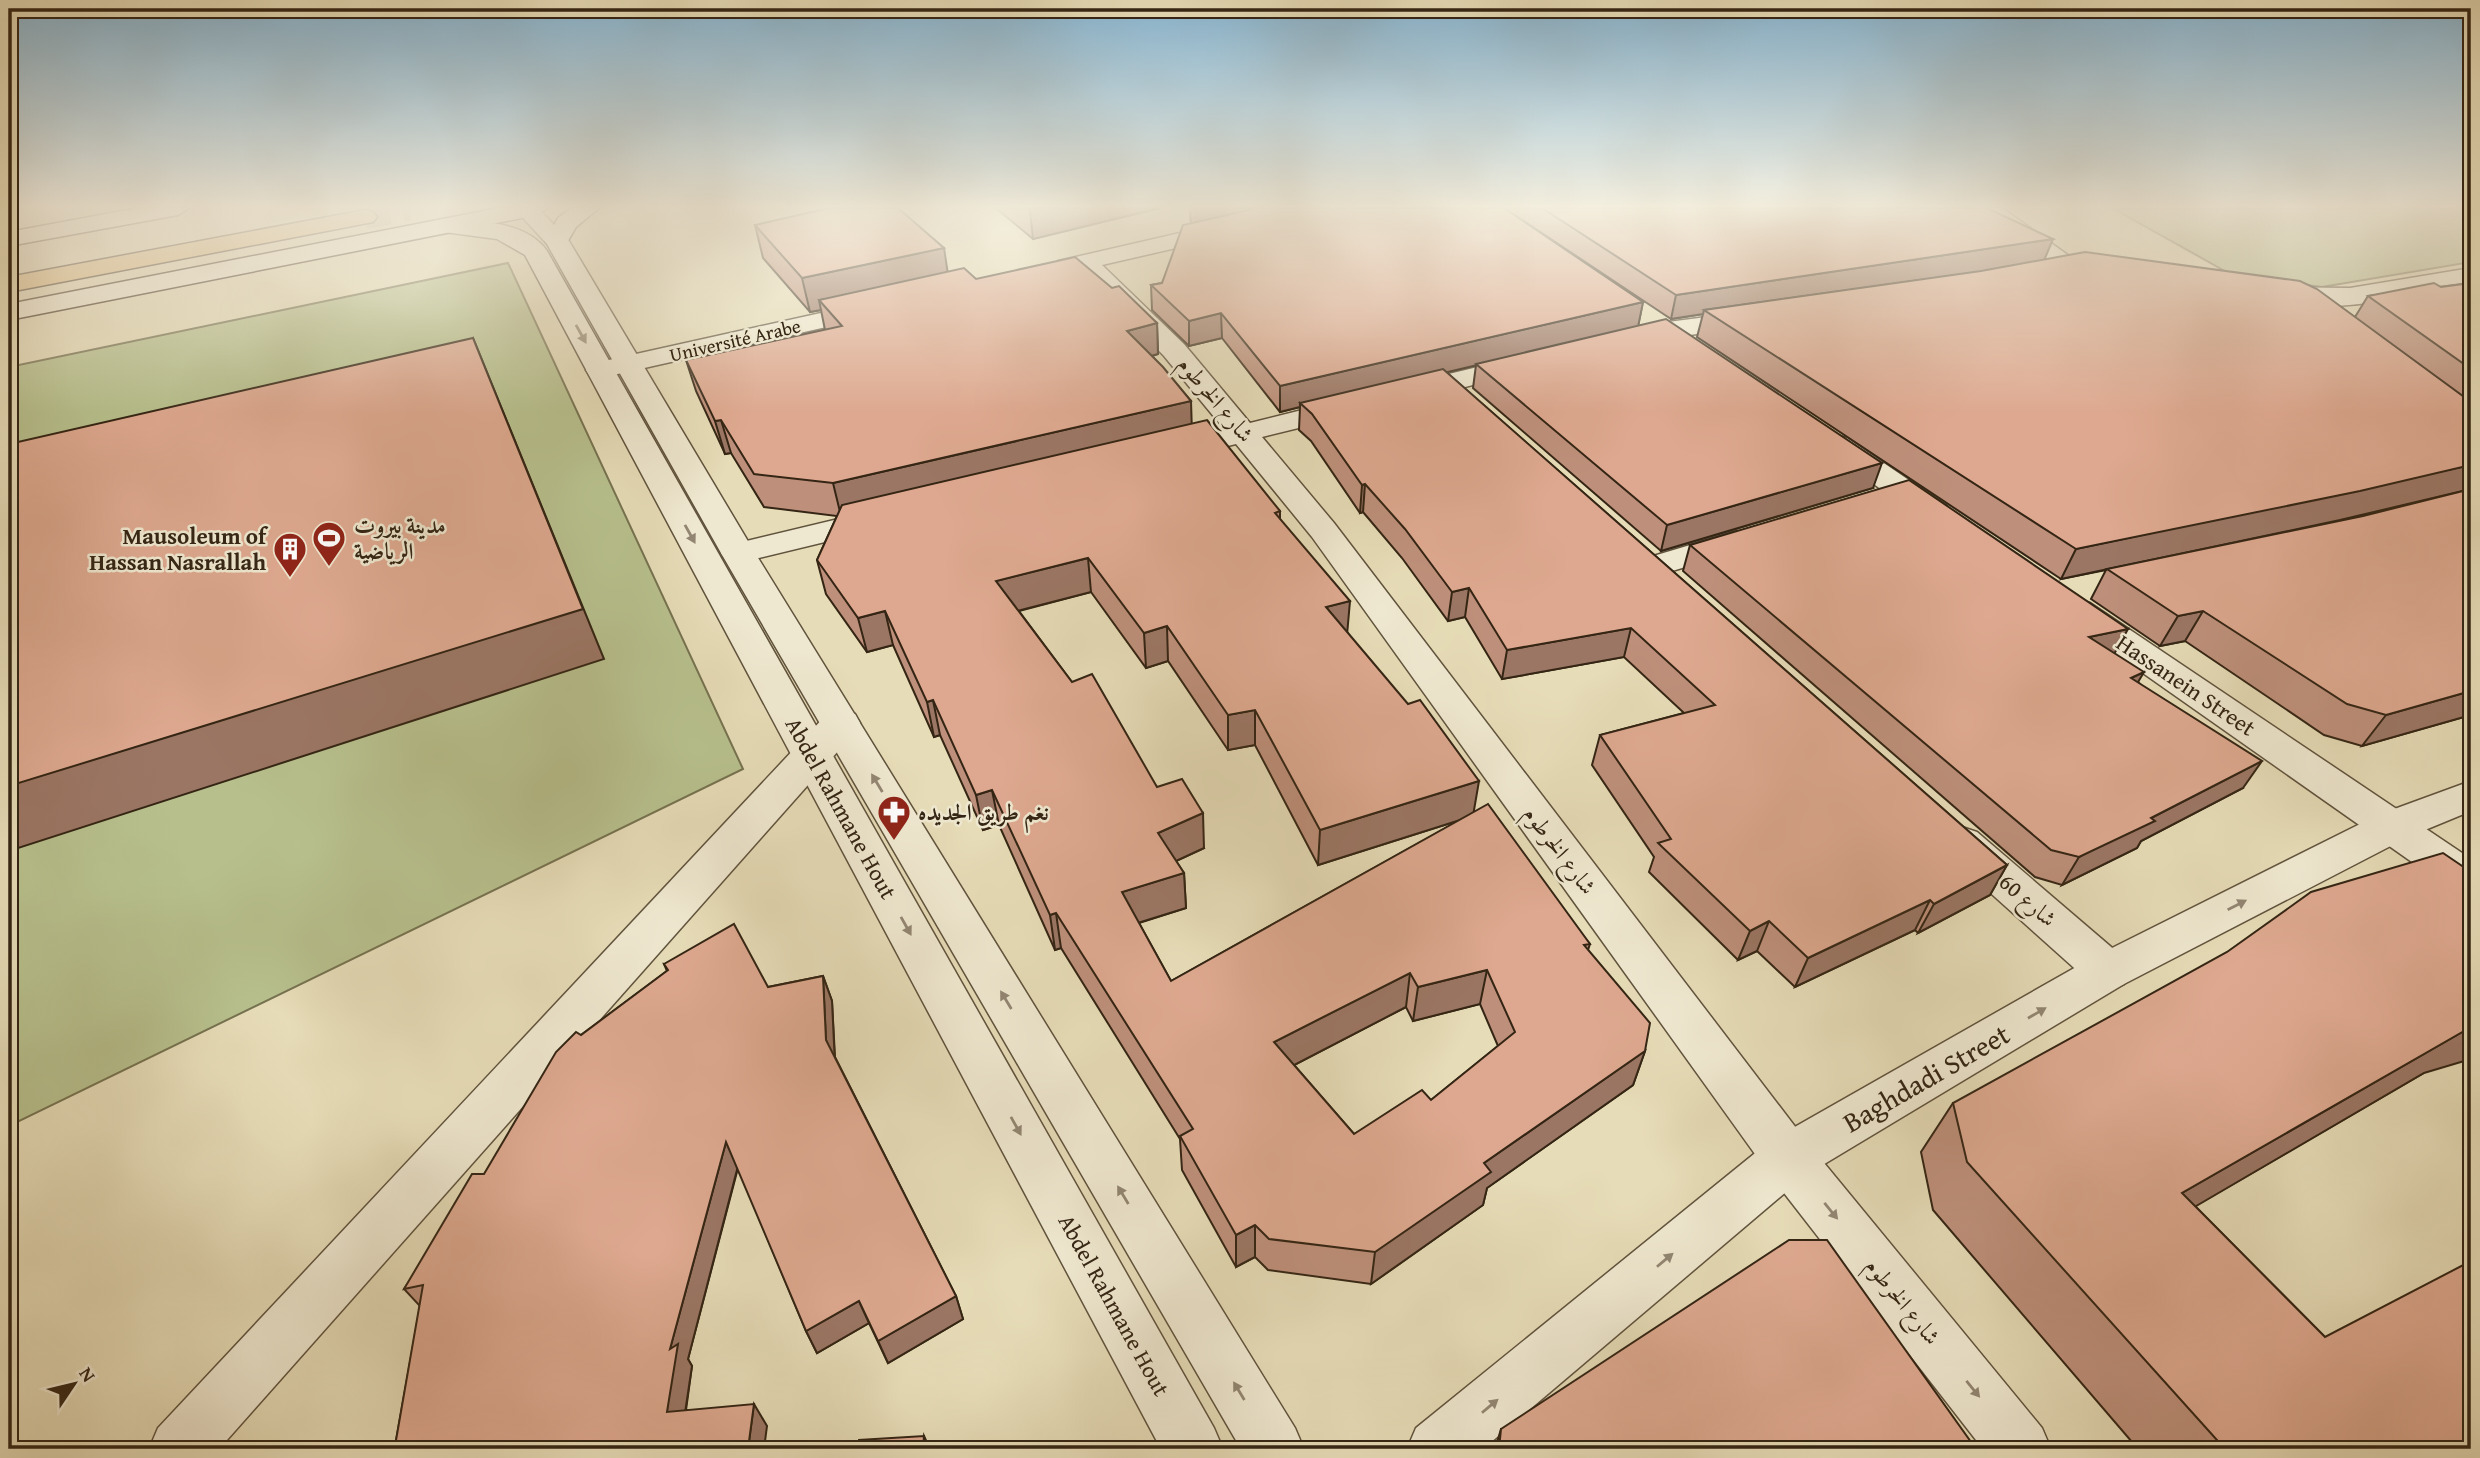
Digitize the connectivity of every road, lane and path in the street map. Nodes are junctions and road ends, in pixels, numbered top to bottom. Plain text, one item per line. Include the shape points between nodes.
1 (56, 276) edge
2 (192, 276) edge
3 (551, 276) edge
4 (568, 276) edge
5 (1099, 276) edge
6 (2466, 276) edge
7 (9, 285) edge
8 (2247, 291) edge
9 (2300, 299) junction
10 (898, 304) edge
11 (1636, 309) edge
12 (9, 312) edge
13 (1778, 315) edge
14 (2331, 322) edge
15 (1668, 330) junction
16 (1602, 346) edge
17 (1701, 353) edge
18 (1550, 358) edge
19 (615, 367) junction
20 (1446, 383) junction
21 (1476, 409) edge
22 (1812, 428) edge
23 (1245, 432) junction
24 (1145, 457) edge
25 (1904, 491) junction
26 (1866, 502) edge
27 (909, 513) edge
28 (1957, 528) edge
29 (1766, 532) edge
30 (1623, 541) edge
31 (738, 552) junction
32 (1652, 567) junction
33 (2093, 586) dead end
34 (1682, 594) edge
35 (826, 739) junction
36 (2471, 795) edge
37 (1942, 824) edge
38 (2393, 826) junction
39 (2471, 881) edge
40 (2108, 971) junction
41 (1788, 1157) junction
42 (180, 1449) edge
43 (1194, 1449) edge
44 (1274, 1449) edge
45 (1437, 1449) edge
46 (2021, 1449) edge

1 - 7 highway
2 - 12 street
3 -> 19 street, Abdel Rahmane Hout
4 - 19 street, Abdel Rahmane Hout
5 - 23 street, شارع الخرطوم via 1174,350
6 - 9 street via 2386,293
8 - 9 street
9 - 14 street
10 - 19 street, Université Arabe
11 - 15 street
13 - 15 street
15 - 16 street
15 - 17 street
18 - 20 street
19 - 31 street, Abdel Rahmane Hout
19 -> 35 street, Abdel Rahmane Hout
20 - 21 street
20 - 23 street
22 - 25 street
23 - 24 street
23 - 41 street, شارع الخرطوم via 1324,530
25 - 26 street
25 - 28 street
27 - 31 street
29 - 32 street
30 - 32 street
31 - 35 street, Abdel Rahmane Hout
32 - 34 street
33 - 38 street, Hassanein Street via 2054,594
35 - 42 street
35 -> 43 street, Abdel Rahmane Hout
44 -> 35 street, Abdel Rahmane Hout
36 - 38 street, Baghdadi Street
37 - 40 street, شارع 60
38 - 39 street, Hassanein Street
40 -> 38 street, Baghdadi Street
41 -> 40 street, Baghdadi Street
45 -> 41 street, Baghdadi Street
41 -> 46 street, شارع الخرطوم

